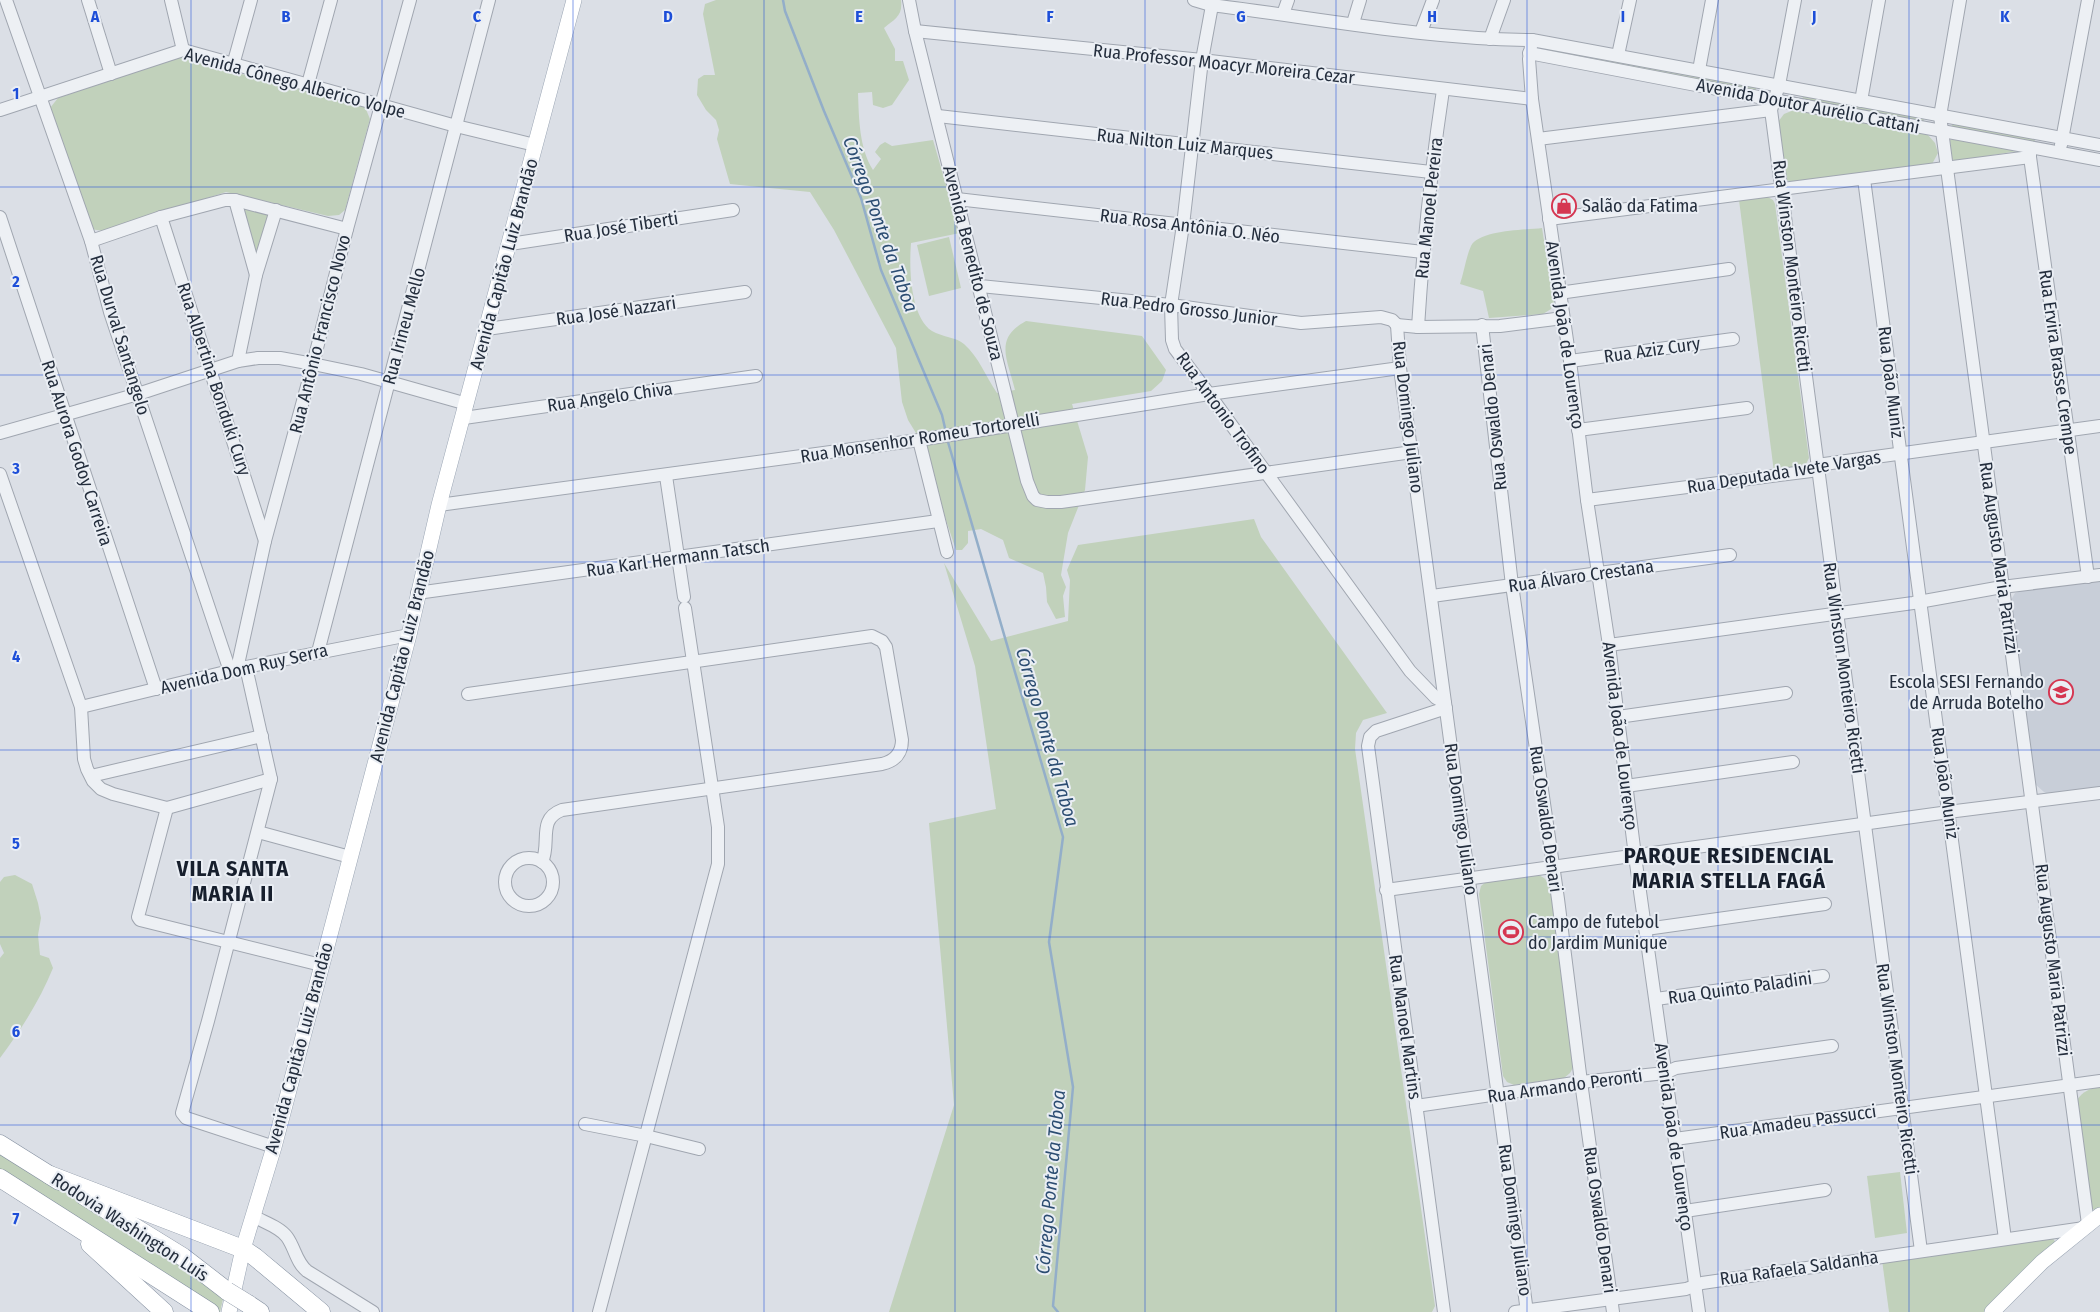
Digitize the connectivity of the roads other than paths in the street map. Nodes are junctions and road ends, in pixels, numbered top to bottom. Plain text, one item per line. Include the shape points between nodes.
1 (6, 0) edge
2 (88, 0) edge
3 (171, 0) edge
4 (251, 0) edge
5 (331, 0) edge
6 (410, 0) edge
7 (489, 0) edge
8 (574, 0) edge
9 (909, 0) edge
10 (1194, 0) edge
11 (1288, 0) edge
12 (1360, 0) edge
13 (1433, 0) edge
14 (1504, 0) edge
15 (1630, 0) edge
16 (1712, 0) edge
17 (1796, 0) edge
18 (1879, 0) edge
19 (1960, 0) edge
20 (2088, 0) edge
21 (1212, 2) edge
22 (1283, 14) junction
23 (1353, 23) junction
24 (915, 31) junction
25 (1421, 32) junction
26 (1490, 39) junction
27 (1532, 40) junction
28 (183, 50) junction
29 (1529, 53) junction
30 (1618, 55) junction
31 (1202, 60) junction
32 (233, 65) junction
33 (1699, 70) junction
34 (111, 74) junction
35 (308, 84) junction
36 (1779, 85) junction
37 (1443, 90) junction
38 (40, 97) junction
39 (1532, 99) junction
40 (1860, 101) junction
41 (381, 105) junction
42 (1773, 105) junction
43 (0, 110) edge
44 (938, 116) junction
45 (1940, 116) junction
46 (456, 126) junction
47 (1942, 131) junction
48 (2062, 138) junction
49 (1538, 139) junction
50 (1192, 144) junction
51 (535, 145) junction
52 (2100, 145) edge
53 (2030, 152) junction
54 (2060, 153) junction
55 (2100, 160) edge
56 (1947, 167) junction
57 (1431, 172) junction
58 (1864, 179) junction
59 (1782, 189) junction
60 (957, 199) junction
61 (235, 200) junction
62 (276, 210) junction
63 (732, 210) dead end
64 (0, 217) edge
65 (161, 217) junction
66 (1549, 219) junction
67 (1183, 225) junction
68 (346, 229) junction
69 (91, 241) junction
70 (510, 244) junction
71 (1423, 252) junction
72 (1729, 269) dead end
73 (256, 275) junction
74 (980, 286) junction
75 (746, 292) dead end
76 (1559, 293) junction
77 (1171, 304) junction
78 (1563, 318) junction
79 (1397, 325) junction
80 (1482, 325) junction
81 (1418, 328) junction
82 (487, 329) junction
83 (1733, 339) dead end
84 (238, 361) junction
85 (1570, 361) junction
86 (313, 364) junction
87 (1400, 368) junction
88 (212, 370) junction
89 (756, 376) dead end
90 (389, 383) junction
91 (138, 394) junction
92 (1209, 394) junction
93 (1747, 408) dead end
94 (465, 411) junction
95 (64, 415) junction
96 (1012, 424) junction
97 (2100, 426) edge
98 (1578, 430) junction
99 (2068, 430) junction
100 (0, 433) edge
101 (919, 440) junction
102 (1983, 442) junction
103 (1412, 452) junction
104 (1900, 454) junction
105 (1817, 465) junction
106 (1266, 472) junction
107 (0, 474) edge
108 (666, 476) junction
109 (1587, 500) junction
110 (439, 505) junction
111 (938, 521) junction
112 (265, 541) junction
113 (947, 552) dead end
114 (1730, 556) dead end
115 (679, 558) junction
116 (1597, 574) junction
117 (2094, 576) edge
118 (1512, 585) junction
119 (2002, 587) junction
120 (418, 593) junction
121 (1432, 596) junction
122 (1920, 601) junction
123 (1837, 613) junction
124 (409, 635) junction
125 (1609, 645) junction
126 (318, 652) junction
127 (693, 660) junction
128 (238, 669) junction
129 (156, 689) junction
130 (1786, 693) dead end
131 (468, 694) dead end
132 (1445, 706) junction
133 (81, 707) junction
134 (1618, 716) junction
135 (262, 736) junction
136 (1794, 762) dead end
137 (91, 776) junction
138 (271, 780) junction
139 (1626, 786) junction
140 (712, 788) junction
141 (2100, 793) edge
142 (2032, 801) junction
143 (167, 808) junction
144 (1948, 812) junction
145 (1865, 823) junction
146 (258, 832) junction
147 (1635, 856) junction
148 (350, 857) junction
149 (542, 862) dead end
150 (1553, 867) junction
151 (1469, 878) junction
152 (1386, 890) junction
153 (1825, 904) dead end
154 (1646, 930) junction
155 (228, 942) junction
156 (321, 965) junction
157 (1823, 976) dead end
158 (1656, 999) junction
159 (1832, 1046) dead end
160 (1665, 1073) junction
161 (2100, 1081) edge
162 (1580, 1082) junction
163 (2070, 1085) junction
164 (1498, 1094) junction
165 (1987, 1096) junction
166 (1416, 1106) junction
167 (1902, 1108) junction
168 (586, 1124) dead end
169 (646, 1136) junction
170 (1675, 1139) junction
171 (0, 1144) edge
172 (274, 1147) junction
173 (699, 1149) dead end
174 (50, 1175) junction
175 (0, 1178) edge
176 (1825, 1190) dead end
177 (24, 1193) junction
178 (1685, 1211) junction
179 (253, 1216) junction
180 (2091, 1222) edge
181 (2005, 1239) junction
182 (243, 1249) junction
183 (1921, 1251) junction
184 (1695, 1287) junction
185 (1612, 1306) edge
186 (254, 1308) edge
187 (164, 1312) edge
188 (210, 1312) edge
189 (229, 1312) edge
190 (321, 1312) edge
191 (373, 1312) edge
192 (599, 1312) edge
193 (1444, 1312) edge
194 (1523, 1312) edge
195 (1699, 1312) edge
196 (1992, 1312) edge

1 - 38 street, Rua Durval Santangelo
2 - 34 street
3 - 28 street
4 - 32 street
5 - 35 street
6 - 41 street, Rua Antônio Francisco Novo
7 - 46 street, Rua Irineu Mello
8 - 51 main road, Avenida Capitão Luiz Brandão
9 - 24 street, Avenida Benedito de Souza
10 - 21 street, Avenida Doutor Aurélio Cattani
11 - 22 street
12 - 23 street
13 - 25 street
14 - 26 street
15 - 30 street
16 - 33 street
17 - 36 street, Rua Winston Monteiro Ricetti
18 - 40 street
19 - 45 street, Rua Augusto Maria Patrizzi
20 - 48 street
21 - 22 street, Avenida Doutor Aurélio Cattani
21 - 31 street, Rua Antonio Trofino
22 - 23 street, Avenida Doutor Aurélio Cattani
23 - 25 street, Avenida Doutor Aurélio Cattani
24 - 31 street, Rua Professor Moacyr Moreira Cezar
24 - 44 street, Avenida Benedito de Souza
25 - 26 street, Avenida Doutor Aurélio Cattani
26 - 27 street, Avenida Doutor Aurélio Cattani
27 - 29 street
27 - 30 street, Avenida Doutor Aurélio Cattani
28 - 32 street, Avenida Cônego Alberico Volpe
28 - 34 street, Avenida Cônego Alberico Volpe
29 - 39 street, Avenida João de Lourenço
29 - 42 street, Avenida Doutor Aurélio Cattani
30 - 33 street, Avenida Doutor Aurélio Cattani
31 - 37 street, Rua Professor Moacyr Moreira Cezar
31 - 50 street, Rua Antonio Trofino
32 - 35 street, Avenida Cônego Alberico Volpe
33 - 36 street, Avenida Doutor Aurélio Cattani
34 - 38 street, Avenida Cônego Alberico Volpe
35 - 41 street, Avenida Cônego Alberico Volpe
36 - 40 street, Avenida Doutor Aurélio Cattani
36 - 42 street, Rua Winston Monteiro Ricetti
37 - 39 street, Rua Professor Moacyr Moreira Cezar
37 - 57 street, Rua Manoel Pereira
38 - 43 street, Avenida Cônego Alberico Volpe
38 - 69 street, Rua Durval Santangelo
39 - 49 street, Avenida João de Lourenço
40 - 45 street, Avenida Doutor Aurélio Cattani
41 - 46 street, Avenida Cônego Alberico Volpe
41 - 68 street, Rua Antônio Francisco Novo
42 - 47 street, Avenida Doutor Aurélio Cattani
42 - 49 street
42 - 59 street, Rua Winston Monteiro Ricetti
44 - 50 street, Rua Nilton Luiz Marques
44 - 60 street, Avenida Benedito de Souza
45 - 47 street, Rua Augusto Maria Patrizzi
45 - 48 street, Avenida Doutor Aurélio Cattani
46 - 51 street, Avenida Cônego Alberico Volpe
46 - 90 street, Rua Irineu Mello
47 - 53 street, Avenida Doutor Aurélio Cattani
47 - 56 street, Rua Augusto Maria Patrizzi
48 - 52 street, Avenida Doutor Aurélio Cattani
48 - 54 street
49 - 66 street, Avenida João de Lourenço
50 - 57 street, Rua Nilton Luiz Marques
50 - 67 street, Rua Antonio Trofino
51 - 70 main road, Avenida Capitão Luiz Brandão
53 - 54 street, Avenida Doutor Aurélio Cattani
53 - 56 street
53 - 99 street, Rua Ervira Brasse Crempe
54 - 55 street, Avenida Doutor Aurélio Cattani
56 - 58 street
56 - 102 street, Rua Augusto Maria Patrizzi
57 - 71 street, Rua Manoel Pereira
58 - 59 street
58 - 104 street, Rua João Muniz
59 - 66 street
59 - 105 street, Rua Winston Monteiro Ricetti
60 - 67 street, Rua Rosa Antônia O. Néo
60 - 74 street, Avenida Benedito de Souza
61 - 62 street
61 - 65 street
61 - 73 street
62 - 68 street
62 - 73 street
63 - 70 street, Rua José Tiberti
64 - 95 street, Rua Aurora Godoy Carreira
65 - 69 street
65 - 88 street, Rua Albertina Bonduki Cury
66 - 76 street, Avenida João de Lourenço
67 - 71 street, Rua Rosa Antônia O. Néo
67 - 77 street, Rua Antonio Trofino
68 - 86 street, Rua Antônio Francisco Novo
69 - 91 street, Rua Durval Santangelo via 110,312
70 - 82 main road, Avenida Capitão Luiz Brandão
71 - 81 street, Rua Manoel Pereira
72 - 76 street
73 - 84 street
74 - 77 street, Rua Pedro Grosso Junior
74 - 96 street, Avenida Benedito de Souza
75 - 82 street, Rua José Nazzari
76 - 78 street, Avenida João de Lourenço
77 - 79 street, Rua Pedro Grosso Junior via 1302,323 1381,317
77 - 92 street, Rua Antonio Trofino via 1175,349
78 - 80 street, Rua Pedro Grosso Junior via 1500,326
78 - 85 street, Avenida João de Lourenço
79 - 81 street, Rua Pedro Grosso Junior
79 - 87 street, Rua Domingo Juliano
80 - 81 street, Rua Pedro Grosso Junior
80 - 118 street, Rua Oswaldo Denari
82 - 94 main road, Avenida Capitão Luiz Brandão
83 - 85 street, Rua Aziz Cury
84 - 86 street via 280,358
84 - 88 street
85 - 98 street, Avenida João de Lourenço
86 - 90 street
86 - 112 street, Rua Antônio Francisco Novo
87 - 92 street, Rua Monsenhor Romeu Tortorelli
87 - 103 street, Rua Domingo Juliano
88 - 91 street
88 - 112 street, Rua Albertina Bonduki Cury
89 - 94 street, Rua Angelo Chiva
90 - 94 street
90 - 126 street, Rua Irineu Mello
91 - 95 street
91 - 128 street, Rua Durval Santangelo
92 - 96 street, Rua Monsenhor Romeu Tortorelli
92 - 106 street, Rua Antonio Trofino
93 - 98 street
94 - 110 main road, Avenida Capitão Luiz Brandão
95 - 100 street
95 - 129 street, Rua Aurora Godoy Carreira
96 - 101 street, Rua Monsenhor Romeu Tortorelli
96 - 106 street, Avenida Benedito de Souza via 1027,481 1033,496 1041,502 1061,502
97 - 99 street, Rua Deputada Ivete Vargas
98 - 109 street, Avenida João de Lourenço
99 - 102 street, Rua Deputada Ivete Vargas
99 - 117 street, Rua Ervira Brasse Crempe
101 - 108 street, Rua Monsenhor Romeu Tortorelli
101 - 111 street
102 - 104 street, Rua Deputada Ivete Vargas
102 - 119 street, Rua Augusto Maria Patrizzi
103 - 106 street
103 - 121 street, Rua Domingo Juliano
104 - 105 street, Rua Deputada Ivete Vargas
104 - 122 street, Rua João Muniz
105 - 109 street, Rua Deputada Ivete Vargas via 1811,471
105 - 123 street, Rua Winston Monteiro Ricetti
106 - 132 street, Rua Antonio Trofino via 1410,672
107 - 133 street
108 - 110 street, Rua Monsenhor Romeu Tortorelli
108 - 115 street
109 - 116 street, Avenida João de Lourenço
110 - 120 main road, Avenida Capitão Luiz Brandão
111 - 113 street
111 - 115 street, Rua Karl Hermann Tatsch
112 - 128 street, Rua Antônio Francisco Novo
114 - 116 street, Rua Álvaro Crestana
115 - 120 street, Rua Karl Hermann Tatsch
115 - 127 street
116 - 118 street, Rua Álvaro Crestana
116 - 125 street, Avenida João de Lourenço
117 - 119 street
118 - 121 street, Rua Álvaro Crestana
118 - 150 street, Rua Oswaldo Denari
119 - 122 street
119 - 142 street, Rua Augusto Maria Patrizzi
120 - 124 main road, Avenida Capitão Luiz Brandão
121 - 132 street, Rua Domingo Juliano
122 - 123 street
122 - 144 street, Rua João Muniz
123 - 125 street
123 - 145 street, Rua Winston Monteiro Ricetti
124 - 126 street, Avenida Dom Ruy Serra
124 - 148 main road, Avenida Capitão Luiz Brandão
125 - 134 street, Avenida João de Lourenço
126 - 128 street, Avenida Dom Ruy Serra
127 - 131 street
127 - 140 street
127 - 140 street via 876,637 886,647 902,740 898,754 887,763
128 - 129 street, Avenida Dom Ruy Serra
128 - 135 street, Rua Durval Santangelo
129 - 133 street, Avenida Dom Ruy Serra
130 - 134 street
132 - 151 street, Rua Domingo Juliano
132 - 152 street, Rua Manoel Martins via 1376,731 1368,741
133 - 137 street via 84,759
134 - 139 street, Avenida João de Lourenço
135 - 137 street
135 - 138 street, Rua Durval Santangelo
136 - 139 street
137 - 143 street via 97,786 107,791
138 - 143 street
138 - 146 street
139 - 147 street, Avenida João de Lourenço
140 - 149 street via 557,811 545,827
140 - 169 street via 719,839 716,876
141 - 142 street
142 - 144 street
142 - 163 street, Rua Augusto Maria Patrizzi
143 - 155 street via 138,917
144 - 145 street
144 - 165 street, Rua João Muniz
145 - 147 street
145 - 167 street, Rua Winston Monteiro Ricetti
146 - 148 street
146 - 155 street
147 - 150 street
147 - 154 street, Avenida João de Lourenço
148 - 156 main road, Avenida Capitão Luiz Brandão
150 - 151 street
150 - 162 street, Rua Oswaldo Denari
151 - 152 street
151 - 164 street, Rua Domingo Juliano
152 - 166 street, Rua Manoel Martins
153 - 154 street
154 - 158 street, Avenida João de Lourenço
155 - 156 street
155 - 172 street via 182,1108 183,1116
156 - 172 main road, Avenida Capitão Luiz Brandão
157 - 158 street, Rua Quinto Paladini
158 - 160 street, Avenida João de Lourenço
159 - 160 street, Rua Armando Peronti via 1676,1068
160 - 162 street, Rua Armando Peronti
160 - 170 street, Avenida João de Lourenço
161 - 163 street, Rua Amadeu Passucci
162 - 164 street, Rua Armando Peronti
162 - 185 street, Rua Oswaldo Denari
163 - 165 street, Rua Amadeu Passucci
163 - 180 street, Rua Augusto Maria Patrizzi
164 - 166 street, Rua Armando Peronti
164 - 194 street, Rua Domingo Juliano
165 - 167 street, Rua Amadeu Passucci
165 - 181 street, Rua João Muniz
166 - 193 street, Rua Manoel Martins
167 - 170 street, Rua Amadeu Passucci
167 - 183 street, Rua Winston Monteiro Ricetti
168 - 169 street
169 - 173 street
169 - 192 street
170 - 178 street, Avenida João de Lourenço
171 - 174 highway, Rodovia Washington Luís
172 - 179 main road, Avenida Capitão Luiz Brandão
174 - 182 highway
174 - 186 highway, Rodovia Washington Luís, bridge via 183,1257
175 - 177 highway, Rodovia Washington Luís
176 - 178 street
177 - 187 highway via 76,1232
177 - 188 highway, Rodovia Washington Luís
178 - 184 street, Avenida João de Lourenço
179 - 182 main road, Avenida Capitão Luiz Brandão
179 - 191 street via 287,1237 301,1266 307,1271
180 - 181 street, Rua Rafaela Saldanha
180 - 196 main road via 2042,1262
181 - 183 street, Rua Rafaela Saldanha
182 - 189 main road, Avenida Capitão Luiz Brandão
182 - 190 highway
183 - 184 street, Rua Rafaela Saldanha via 1712,1281
184 - 185 street, Rua Rafaela Saldanha
184 - 195 street, Avenida João de Lourenço
185 - 194 street, Rua Rafaela Saldanha

